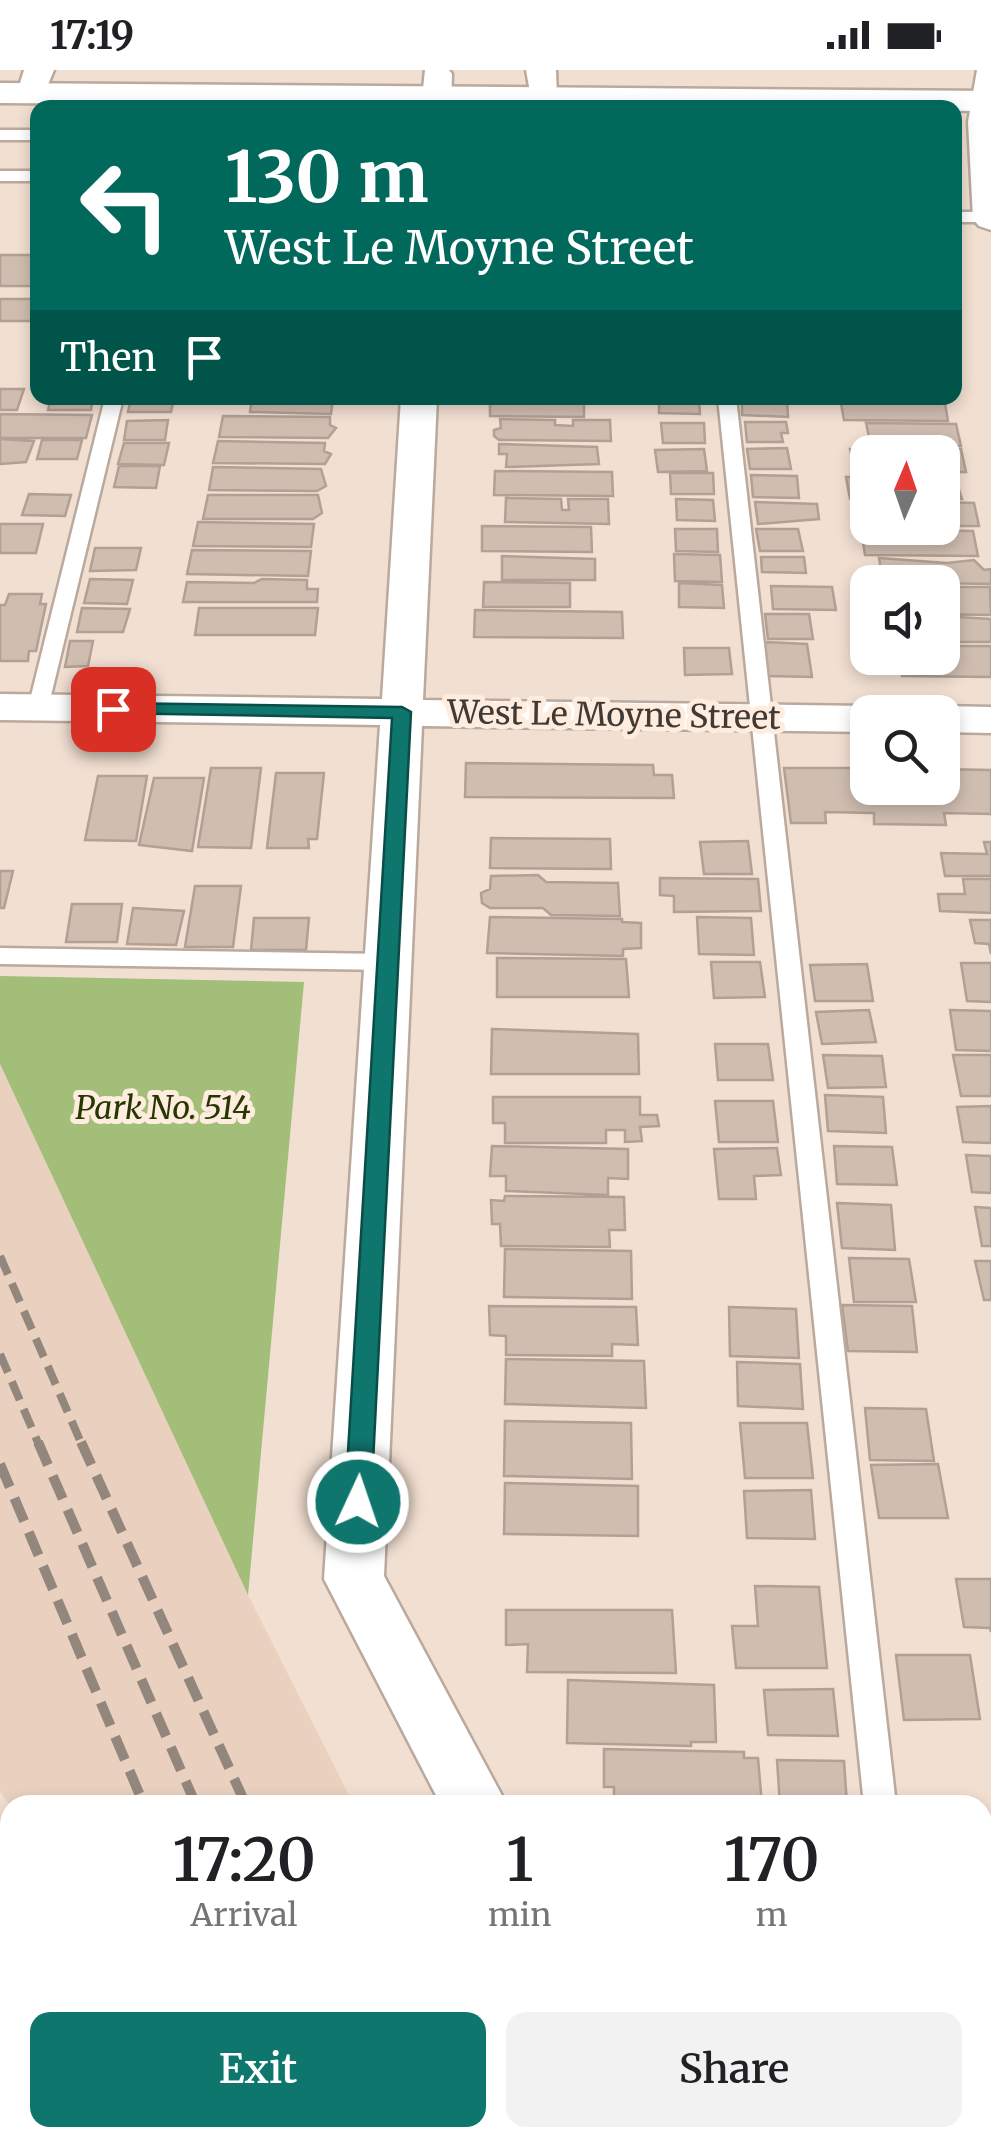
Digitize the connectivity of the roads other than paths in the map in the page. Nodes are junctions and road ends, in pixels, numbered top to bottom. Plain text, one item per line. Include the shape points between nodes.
1 (542, 81) edge
2 (30, 82) edge
3 (990, 86) edge
4 (436, 92) edge
5 (0, 135) edge
6 (30, 135) edge
7 (0, 176) edge
8 (30, 176) edge
9 (962, 217) edge
10 (991, 218) edge
11 (112, 405) edge
12 (419, 405) edge
13 (728, 405) edge
14 (19, 708) edge
15 (402, 712) junction
16 (761, 717) junction
17 (850, 718) edge
18 (960, 720) edge
19 (991, 720) edge
20 (0, 956) edge
21 (388, 962) junction
22 (470, 1795) edge
23 (879, 1795) edge

1 - 3 main road
1 - 4 main road
2 - 4 main road
3 - 10 main road
5 - 6 lane
7 - 8 lane
9 - 10 lane
11 - 14 lane
12 - 15 street
13 - 16 lane
14 - 15 street, West Le Moyne Street
15 - 16 street, West Le Moyne Street
15 - 21 street
16 - 17 street, West Le Moyne Street
16 - 23 lane
18 - 19 street
20 - 21 lane
21 - 22 street via 354,1579

